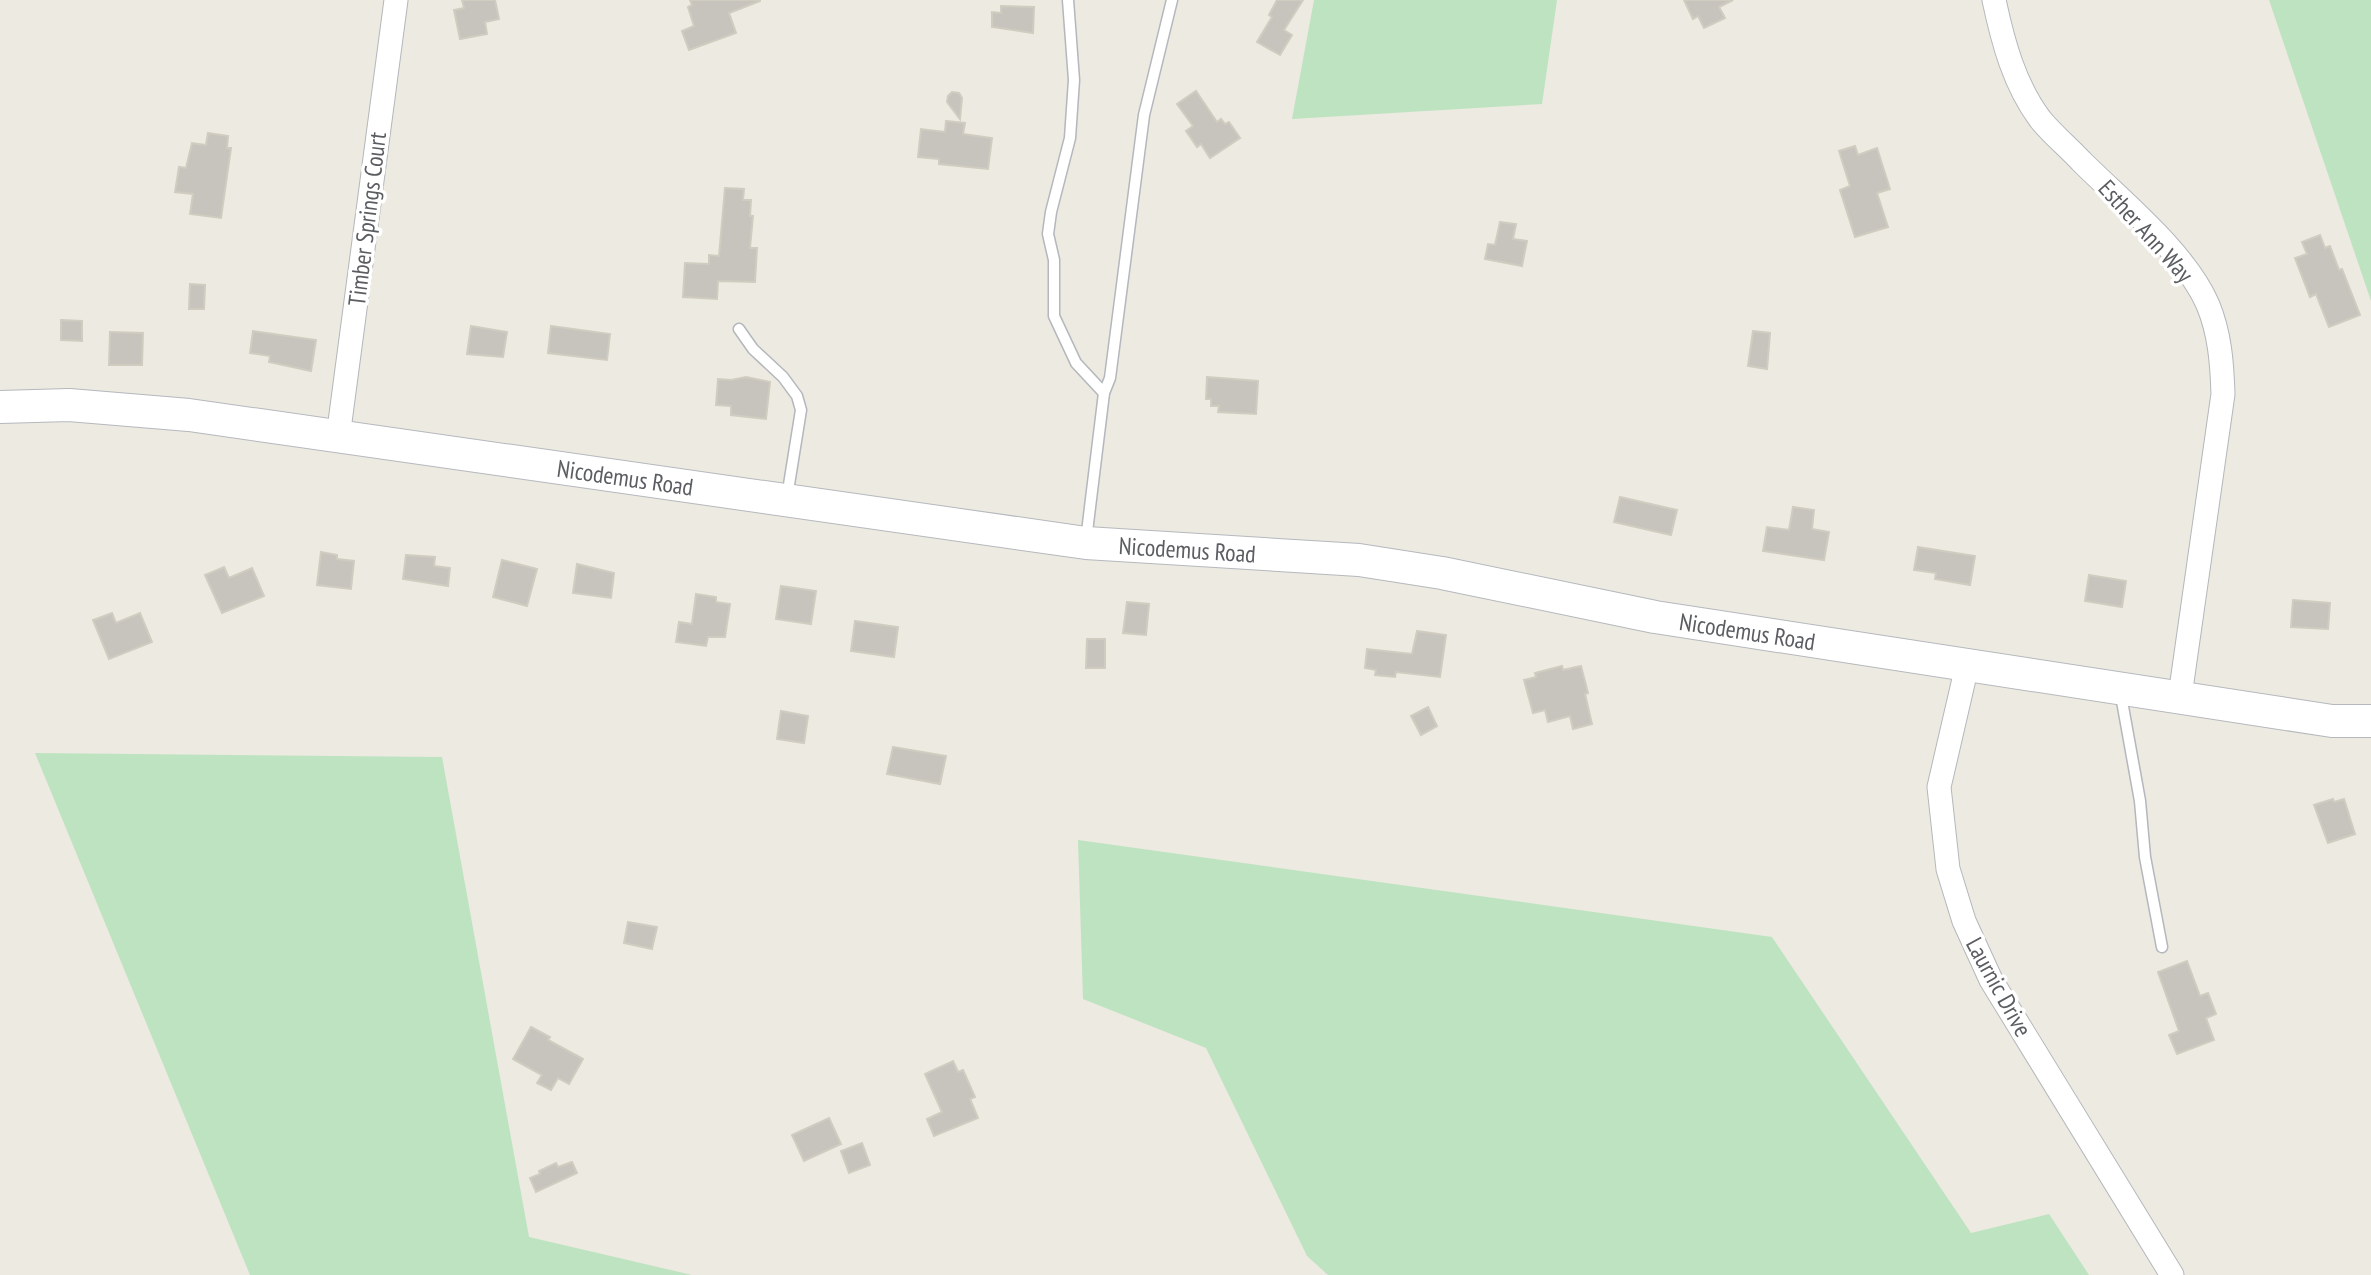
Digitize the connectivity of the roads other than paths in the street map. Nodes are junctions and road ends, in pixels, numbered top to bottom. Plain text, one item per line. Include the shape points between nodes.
1 (396, 0) edge
2 (1068, 0) edge
3 (1172, 0) edge
4 (1994, 0) edge
5 (739, 329) dead end
6 (1104, 393) junction
7 (0, 407) edge
8 (338, 437) junction
9 (786, 500) junction
10 (1086, 543) junction
11 (1967, 666) junction
12 (2119, 687) junction
13 (2180, 696) junction
14 (2371, 721) edge
15 (2162, 947) dead end
16 (2172, 1275) edge

1 - 8 street, Timber Springs Court
2 - 6 lane via 1074,80 1070,138 1048,234 1054,260 1054,316 1076,363
3 - 6 lane via 1144,115 1110,378
4 - 13 street, Esther Ann Way via 2010,62 2041,119 2168,247 2208,305 2217,334 2223,394
5 - 9 lane via 783,377 801,410
6 - 10 lane
7 - 8 street, Nicodemus Road via 69,405 189,415
8 - 9 street, Nicodemus Road
9 - 10 street, Nicodemus Road
10 - 11 street, Nicodemus Road via 1359,560 1655,617
11 - 12 street, Nicodemus Road
11 - 16 street, Laurnic Drive via 1939,787 1948,869 1964,921 1991,980
12 - 13 street, Nicodemus Road
12 - 15 lane
13 - 14 street, Nicodemus Road via 2332,721

